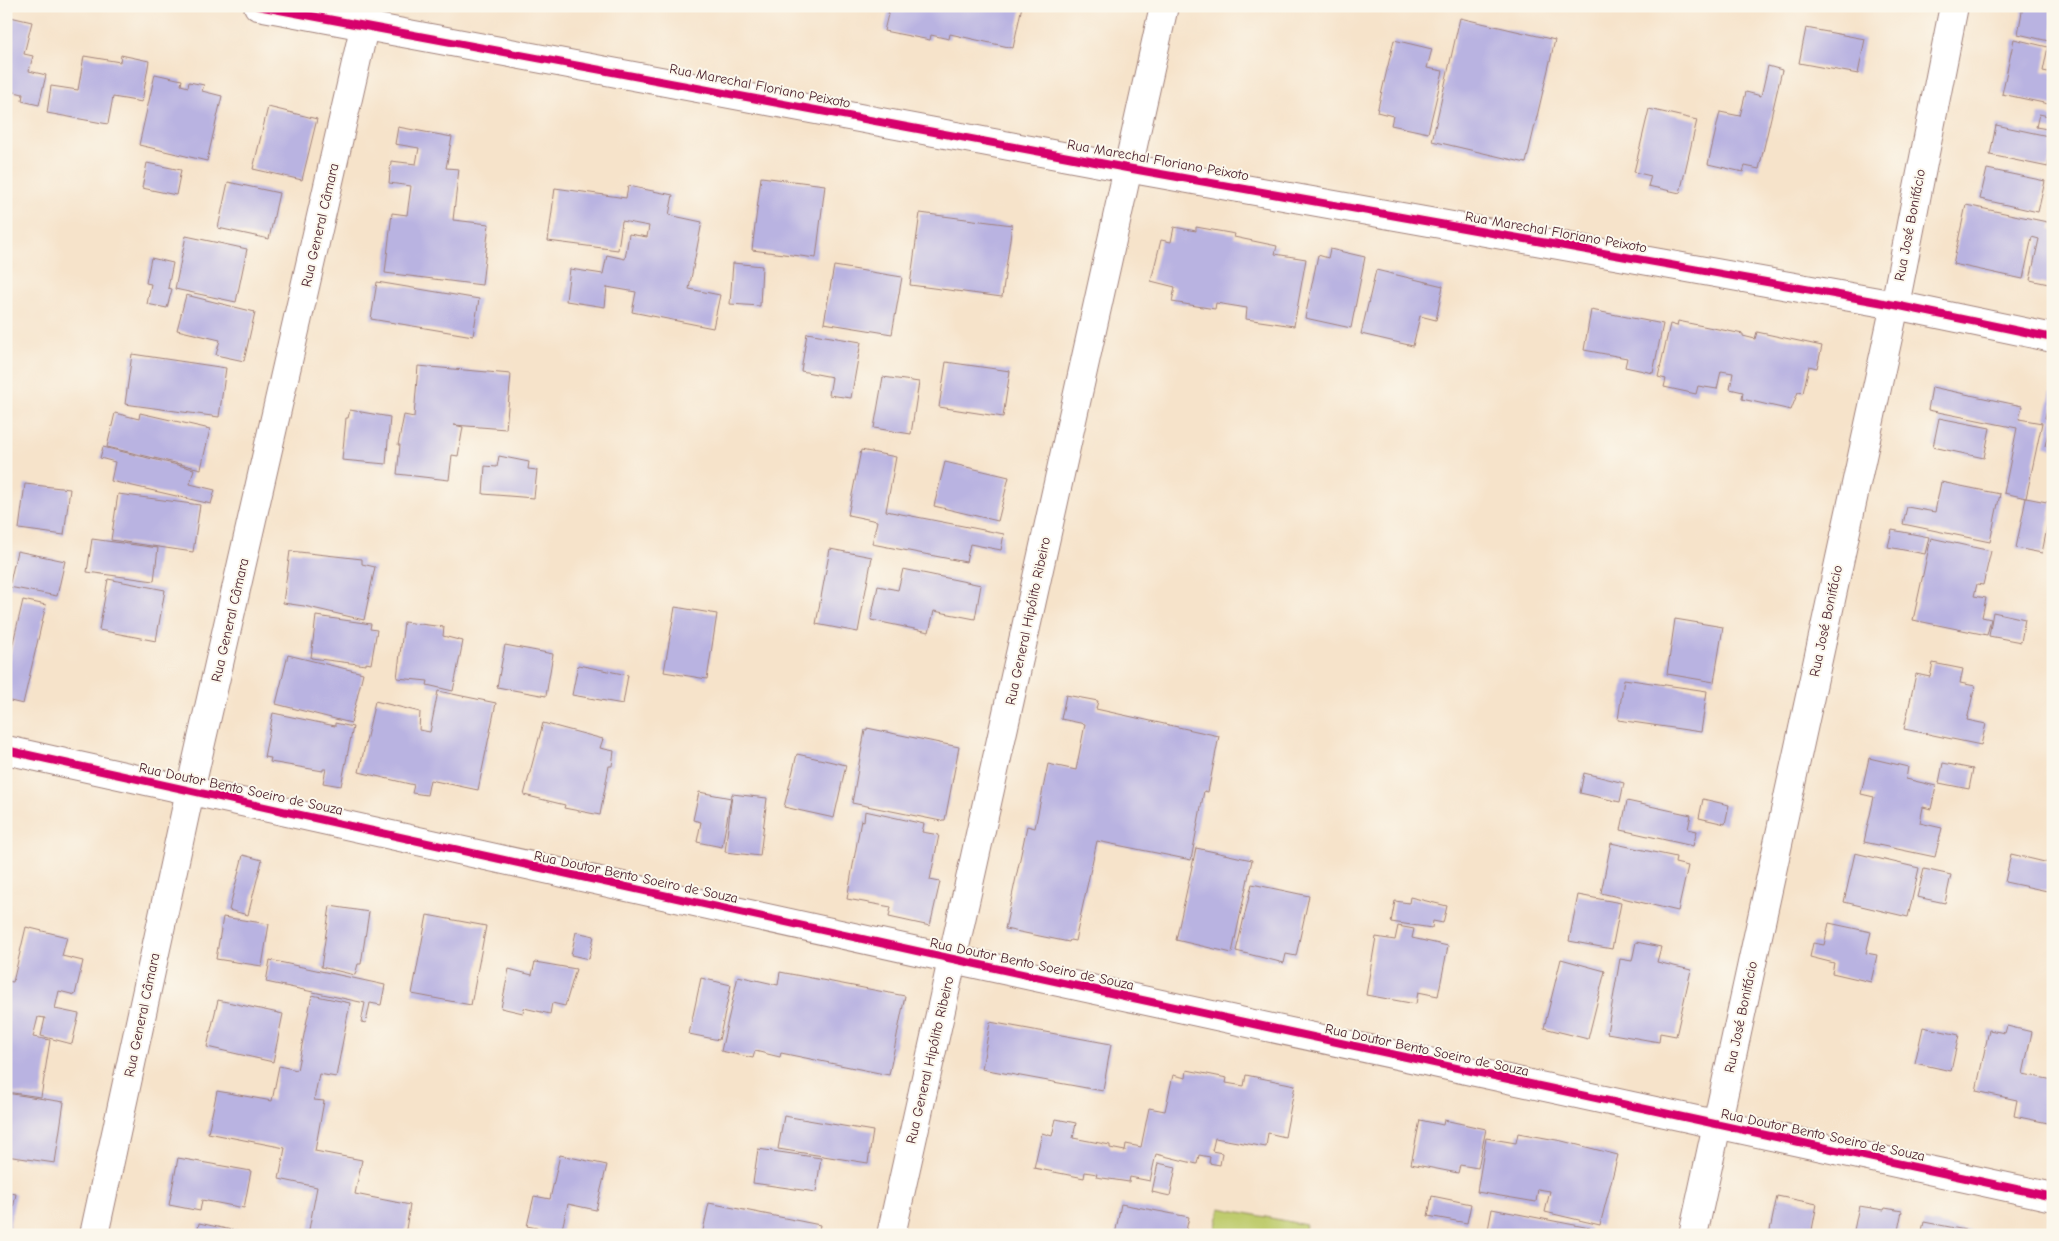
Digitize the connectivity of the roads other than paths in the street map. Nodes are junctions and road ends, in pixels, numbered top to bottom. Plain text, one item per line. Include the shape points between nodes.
1 (258, 6) edge
2 (1164, 6) edge
3 (1954, 6) edge
4 (367, 16) edge
5 (1127, 168) junction
6 (1894, 305) junction
7 (2053, 338) edge
8 (6, 750) edge
9 (190, 791) junction
10 (953, 959) junction
11 (1718, 1125) junction
12 (2053, 1197) edge
13 (94, 1235) edge
14 (891, 1235) edge
15 (1693, 1235) edge

1 - 4 street, Rua Marechal Floriano Peixoto
2 - 5 street, Rua General Hipólito Ribeiro
3 - 6 street, Rua José Bonifácio
4 - 5 street, Rua Marechal Floriano Peixoto
4 - 9 street, Rua General Câmara
5 - 6 street, Rua Marechal Floriano Peixoto
5 - 10 street, Rua General Hipólito Ribeiro
6 - 7 street, Rua Marechal Floriano Peixoto
6 - 11 street, Rua José Bonifácio
8 - 9 street, Rua Doutor Bento Soeiro de Souza
9 - 10 street, Rua Doutor Bento Soeiro de Souza
9 - 13 street, Rua General Câmara
10 - 11 street, Rua Doutor Bento Soeiro de Souza
10 - 14 street, Rua General Hipólito Ribeiro
11 - 12 street, Rua Doutor Bento Soeiro de Souza
11 - 15 street, Rua José Bonifácio

